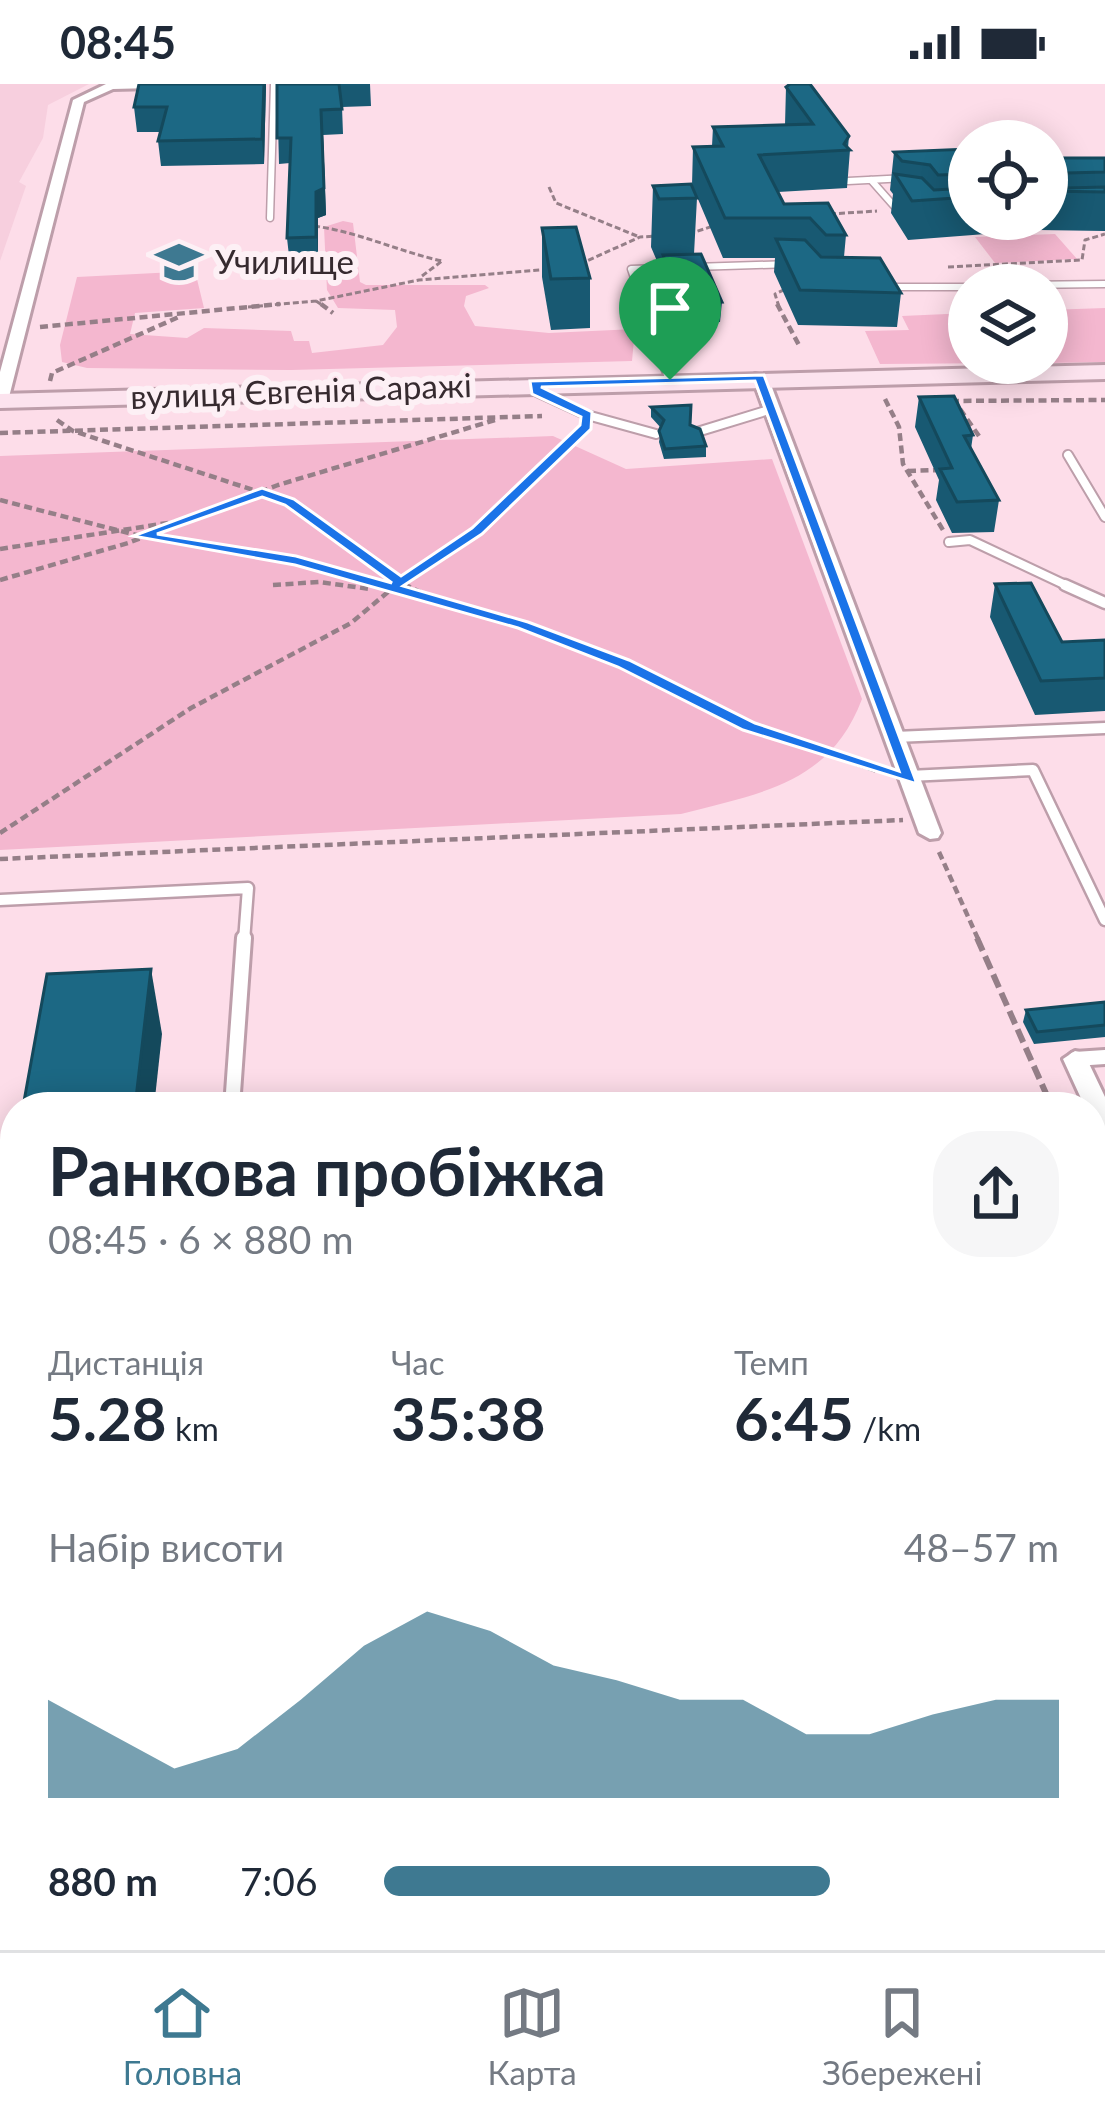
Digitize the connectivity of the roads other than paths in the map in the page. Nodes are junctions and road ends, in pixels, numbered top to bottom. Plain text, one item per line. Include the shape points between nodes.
1 (192, 84) edge
2 (274, 84) edge
3 (134, 85) edge
4 (912, 178) edge
5 (871, 180) junction
6 (848, 181) edge
7 (922, 210) edge
8 (270, 218) road end
9 (808, 268) edge
10 (1068, 284) edge
11 (1105, 284) edge
12 (864, 286) edge
13 (948, 287) edge
14 (1105, 372) edge
15 (760, 377) junction
16 (670, 380) junction
17 (534, 384) junction
18 (0, 400) edge
19 (772, 409) junction
20 (697, 432) edge
21 (656, 434) edge
22 (1068, 455) dead end
23 (1105, 517) edge
24 (949, 542) road end
25 (1105, 603) edge
26 (1105, 728) edge
27 (895, 737) junction
28 (910, 779) junction
29 (927, 826) road end
30 (0, 900) edge
31 (1105, 920) edge
32 (1105, 1057) edge
33 (1075, 1059) joint
34 (233, 1092) edge
35 (1090, 1092) edge

1 - 3 street
2 - 8 lane
3 - 18 street via 79,100
4 - 5 lane
5 - 6 lane
5 - 7 lane via 894,206
9 - 16 lane via 631,269
10 - 11 lane
12 - 13 lane
14 - 15 main road, вулиця Євгенія Саражі
15 - 16 main road, вулиця Євгенія Саражі
15 - 19 street
16 - 17 main road, вулиця Євгенія Саражі
17 - 18 main road, вулиця Євгенія Саражі
17 - 21 lane via 587,415
19 - 20 lane
19 - 27 street
22 - 23 lane
24 - 25 lane via 970,540
26 - 27 lane
27 - 28 street
28 - 29 street
28 - 31 lane via 1033,770
30 - 34 lane via 248,888
32 - 33 lane
33 - 35 street

